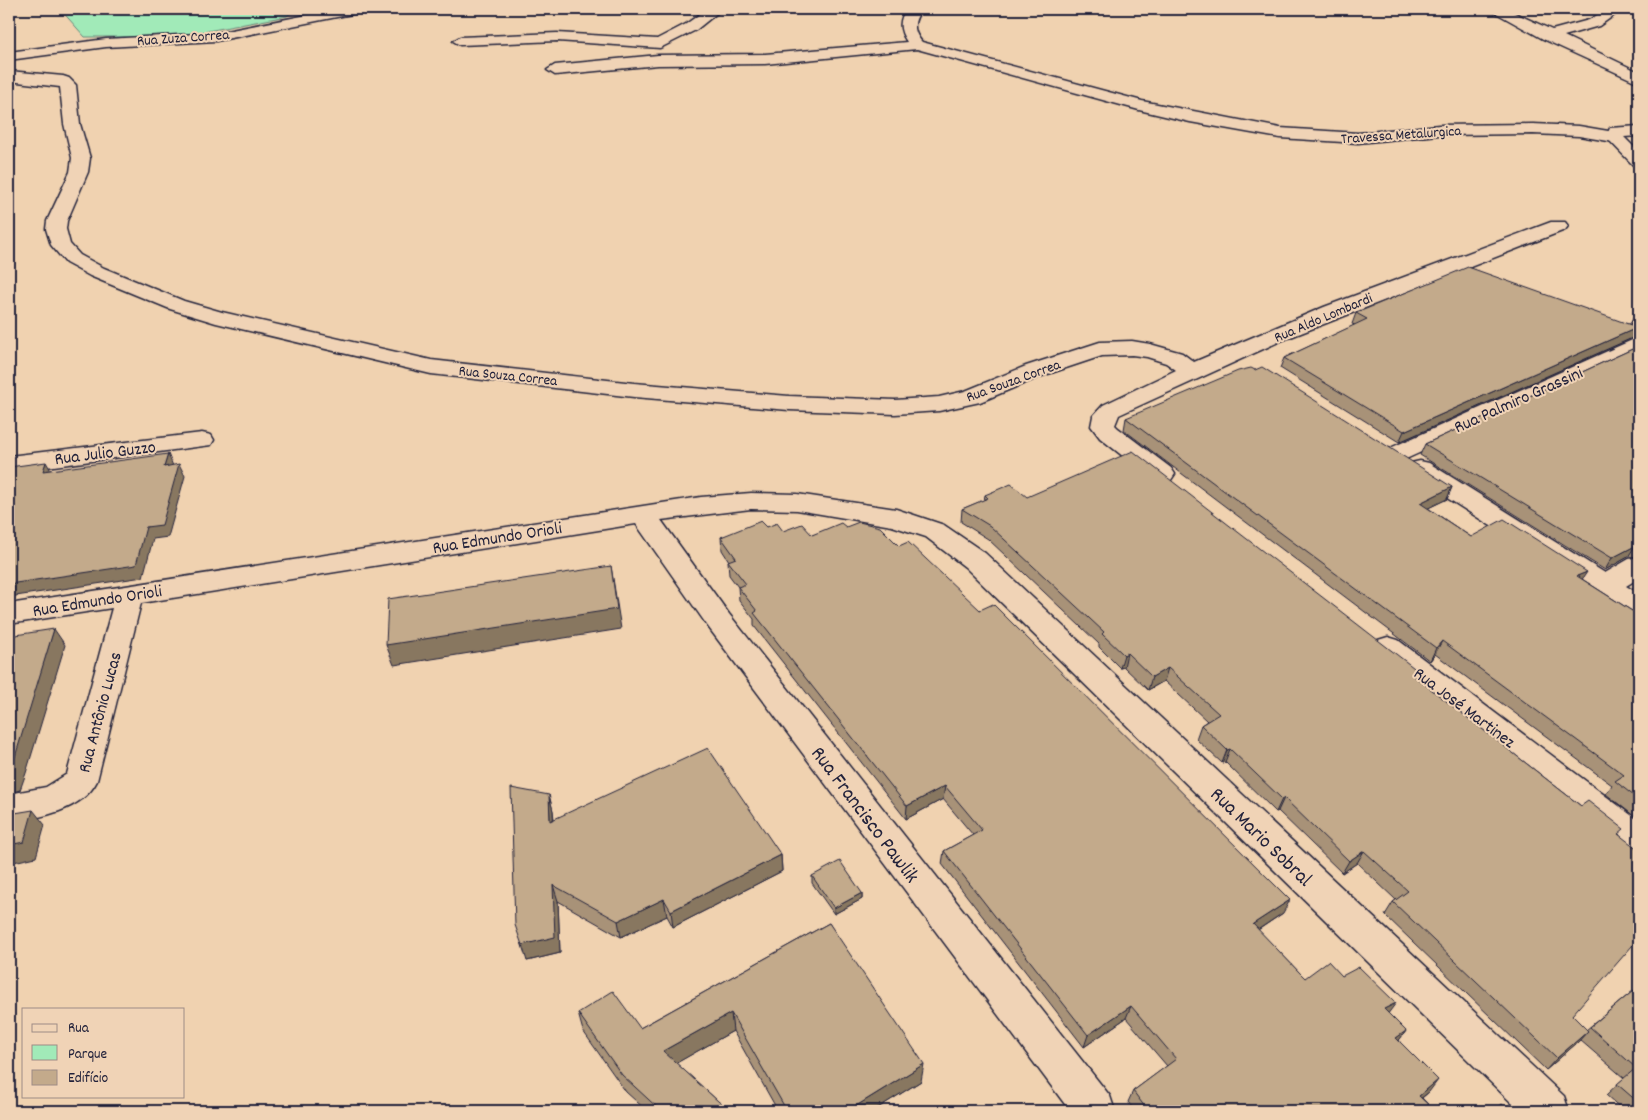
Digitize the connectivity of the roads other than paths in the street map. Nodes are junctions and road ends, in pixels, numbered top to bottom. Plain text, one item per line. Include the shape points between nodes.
1 (357, 9) edge
2 (715, 9) edge
3 (916, 9) edge
4 (1496, 9) edge
5 (1619, 10) edge
6 (1548, 36) junction
7 (460, 41) dead end
8 (917, 45) junction
9 (9, 56) edge
10 (555, 70) dead end
11 (9, 76) edge
12 (1639, 78) edge
13 (1638, 130) edge
14 (1614, 137) junction
15 (1639, 161) edge
16 (1558, 226) dead end
17 (1639, 344) edge
18 (1237, 353) junction
19 (1262, 369) edge
20 (1191, 370) junction
21 (202, 440) dead end
22 (9, 464) edge
23 (1182, 489) edge
24 (643, 514) junction
25 (976, 560) joint
26 (1639, 566) edge
27 (1605, 585) junction
28 (129, 595) junction
29 (1639, 607) edge
30 (9, 614) edge
31 (1368, 633) edge
32 (9, 808) edge
33 (1639, 840) edge
34 (1095, 1111) edge
35 (1549, 1111) edge

1 - 9 street, Rua Zuza Correa via 216,37 106,43
2 - 7 street via 660,44 557,37
3 - 8 street via 908,17 906,25
4 - 6 street
5 - 6 street via 1594,23
6 - 12 street
8 - 10 street via 765,59 658,60
8 - 14 street, Travessa Metalurgica via 1190,118 1280,134 1334,138 1439,130 1523,129
11 - 20 street, Rua Souza Correa via 63,81 68,85 72,124 81,158 79,172 56,229 61,245 73,259 177,305 216,317 431,367 634,390 835,406 895,408 972,397 1100,349 1117,347 1166,356
13 - 14 street via 1616,132
14 - 15 street
16 - 18 street, Rua Aldo Lombardi via 1364,298
17 - 27 street, Rua Palmiro Grassini via 1388,449
18 - 19 street
18 - 20 street, Rua Aldo Lombardi
20 - 23 street, Rua Aldo Lombardi via 1111,410 1105,416 1103,426
21 - 22 street, Rua Julio Guzzo
24 - 25 street, Rua Edmundo Orioli via 751,501 842,508 896,518 934,531
24 - 28 street, Rua Edmundo Orioli
24 - 34 street, Rua Francisco Pawlik via 719,621
25 - 35 street, Rua Mario Sobral
26 - 27 street
27 - 29 street
28 - 30 street, Rua Edmundo Orioli
28 - 32 street, Rua Antônio Lucas via 81,781 58,798
31 - 33 street, Rua José Martinez

